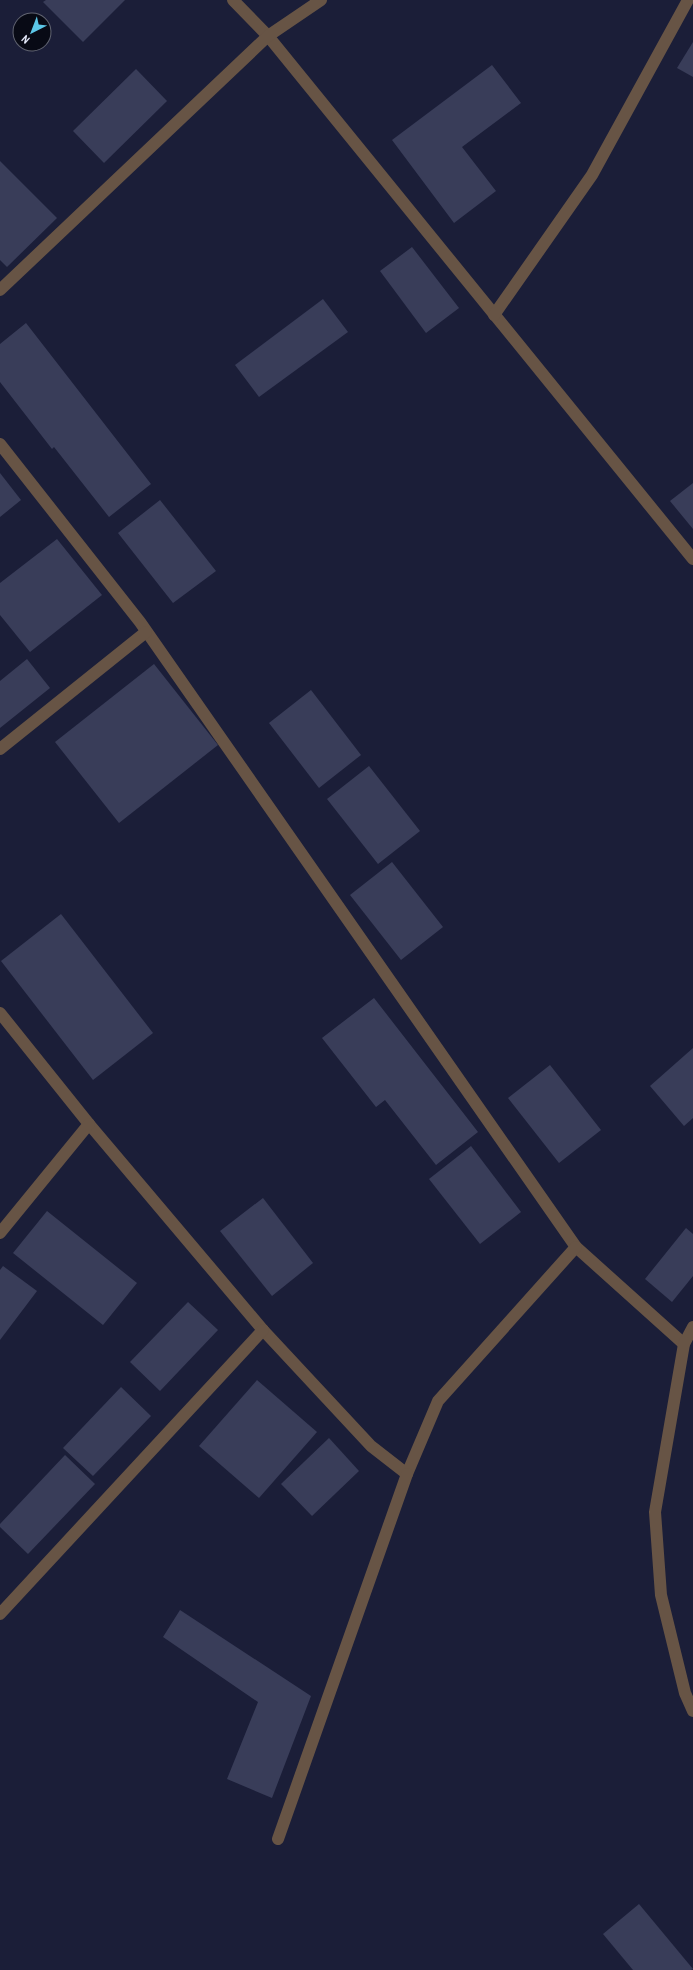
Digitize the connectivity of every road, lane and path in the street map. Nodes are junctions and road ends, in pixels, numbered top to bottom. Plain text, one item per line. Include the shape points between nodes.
1 (233, 0) edge
2 (321, 0) edge
3 (688, 0) edge
4 (268, 36) junction
5 (0, 290) edge
6 (494, 315) junction
7 (0, 444) edge
8 (693, 559) edge
9 (146, 632) junction
10 (0, 749) edge
11 (0, 1013) edge
12 (89, 1124) junction
13 (0, 1233) edge
14 (576, 1247) junction
15 (693, 1327) edge
16 (263, 1330) junction
17 (684, 1344) junction
18 (407, 1474) junction
19 (0, 1614) edge
20 (693, 1711) edge
21 (278, 1839) dead end

1 - 4 street
2 - 4 street
3 - 6 street via 592,175
4 - 5 street
4 - 6 street
6 - 8 street
7 - 9 street
9 - 10 street
9 - 14 street
11 - 12 street
12 - 13 street
12 - 16 street
14 - 17 street
14 - 18 street via 438,1401
15 - 17 street
16 - 18 street via 371,1446
16 - 19 street
17 - 20 street via 655,1512 661,1595 685,1693
18 - 21 street

